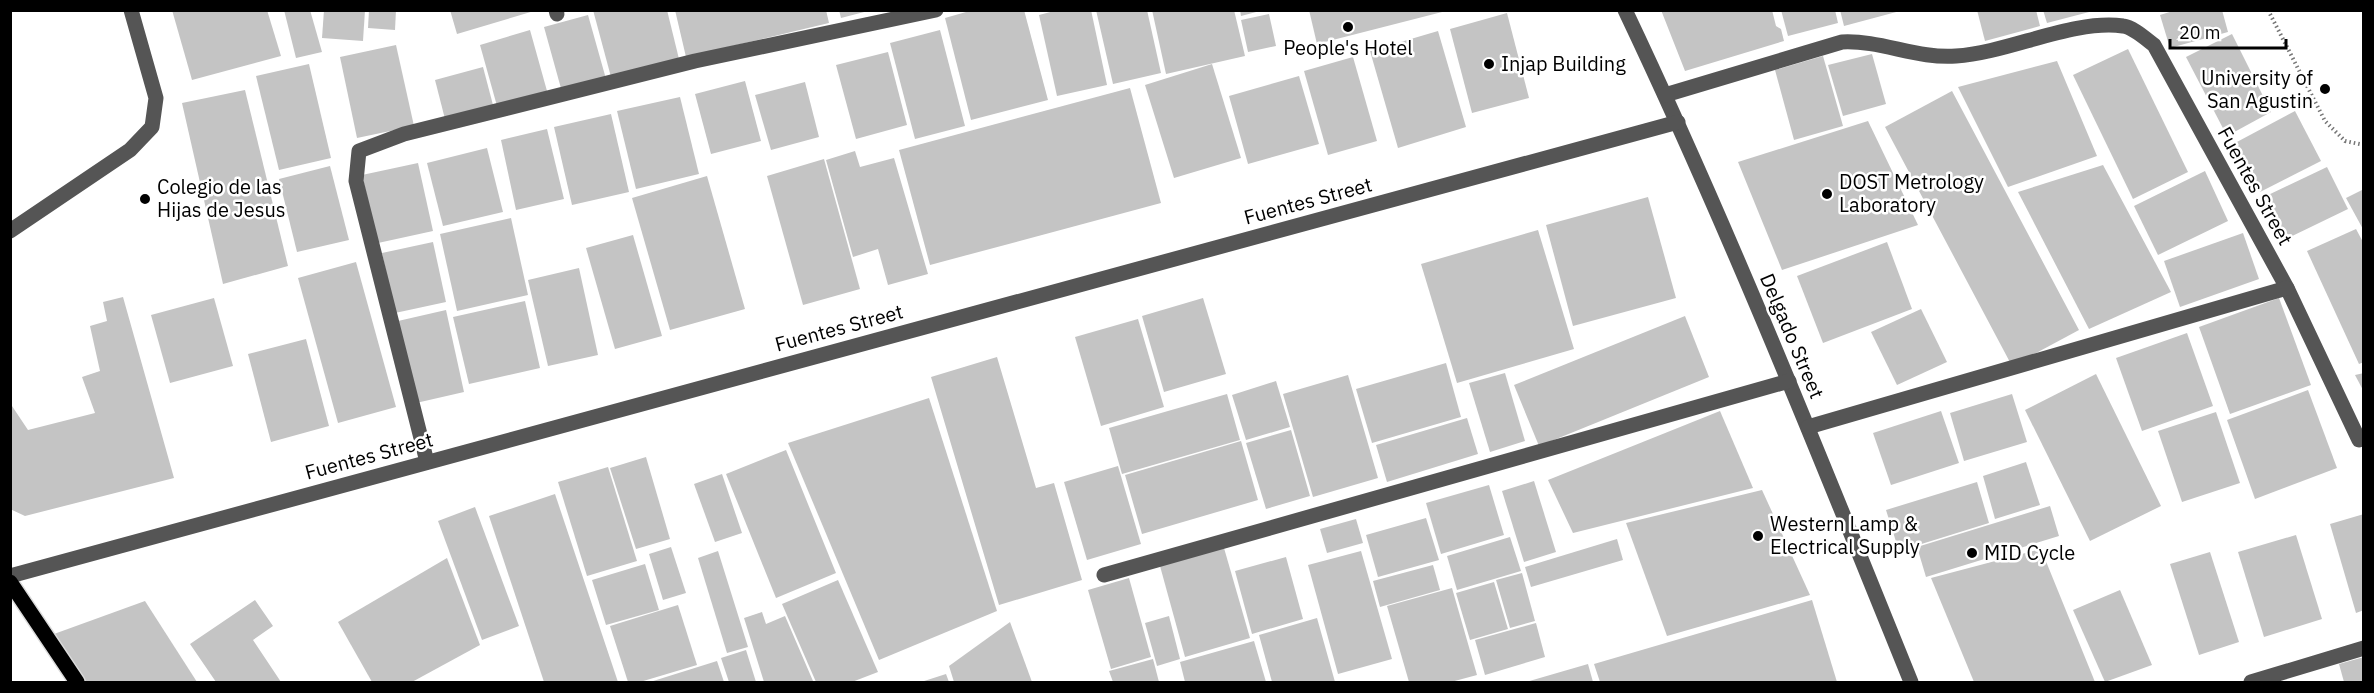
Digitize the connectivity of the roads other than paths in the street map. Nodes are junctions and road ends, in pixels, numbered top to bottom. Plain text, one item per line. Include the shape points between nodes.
1 (131, 10) edge
2 (936, 10) edge
3 (1625, 10) edge
4 (1665, 95) junction
5 (1678, 122) junction
6 (10, 231) edge
7 (2287, 288) junction
8 (1789, 381) junction
9 (1808, 427) junction
10 (2360, 440) dead end
11 (426, 462) junction
12 (1104, 574) dead end
13 (10, 576) edge
14 (10, 582) edge
15 (2364, 648) edge
16 (77, 682) edge
17 (1911, 682) edge
18 (2250, 682) edge

1 - 6 street via 156,99 152,127 130,150
2 - 11 street via 684,64 404,134 359,151 356,181
3 - 4 street, Delgado Street
4 - 5 street, Delgado Street
4 - 7 street, Fuentes Street via 1842,42 1862,41 1954,56 2084,28 2125,26 2154,45
5 - 8 street, Delgado Street
5 - 11 street, Fuentes Street
7 - 9 street
7 - 10 street, Fuentes Street
8 - 9 street, Delgado Street
8 - 12 street
9 - 17 street, Delgado Street
11 - 13 street, Fuentes Street
14 - 16 main road
15 - 18 street

